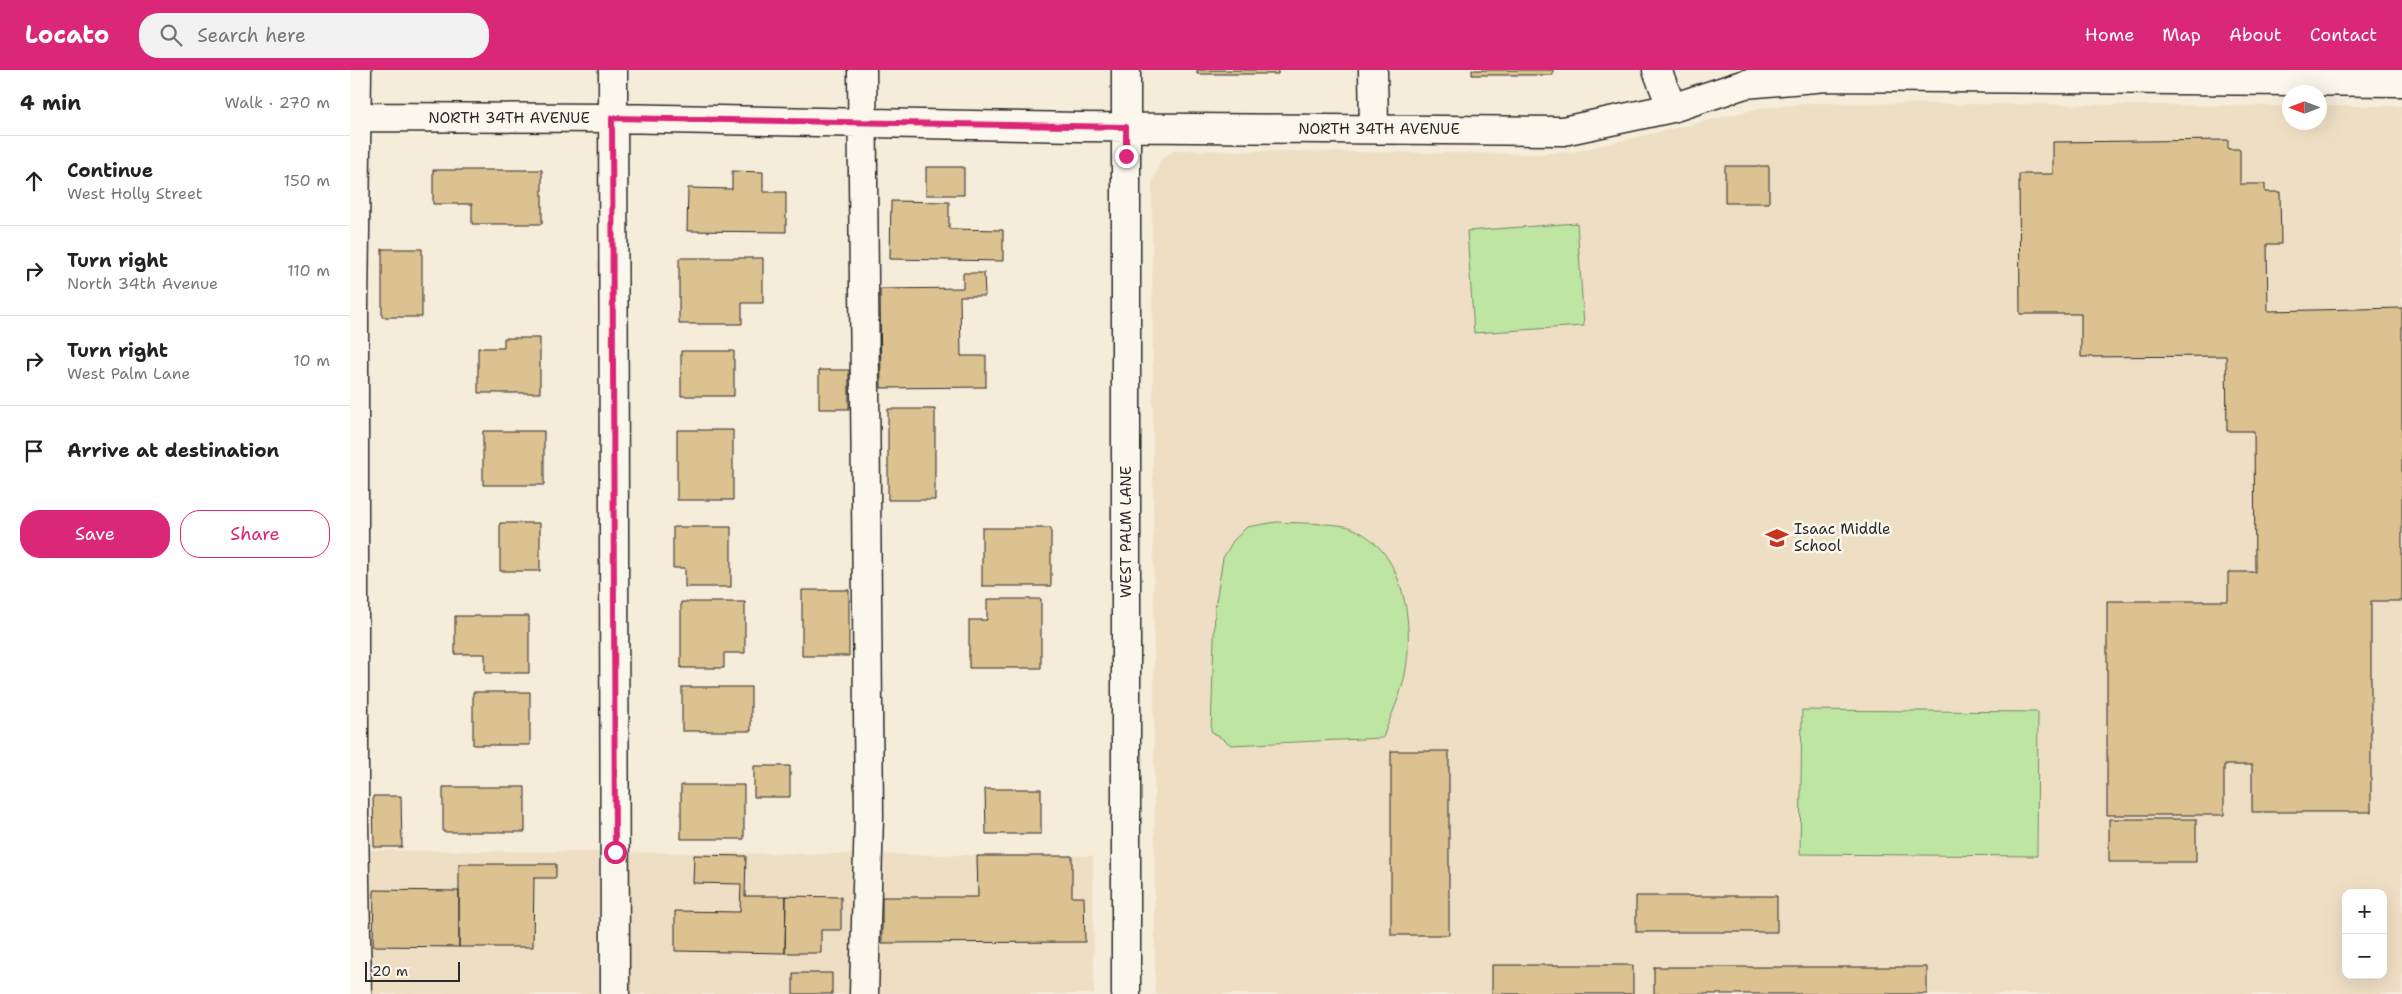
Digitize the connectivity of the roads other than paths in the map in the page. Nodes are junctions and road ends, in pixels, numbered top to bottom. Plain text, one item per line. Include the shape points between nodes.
1 (357, 70) edge
2 (613, 70) edge
3 (862, 70) edge
4 (1126, 70) edge
5 (1373, 70) edge
6 (1657, 70) edge
7 (2402, 82) edge
8 (1672, 108) junction
9 (354, 117) edge
10 (612, 118) junction
11 (863, 123) junction
12 (1126, 127) junction
13 (1374, 128) junction
14 (357, 994) edge
15 (615, 994) edge
16 (864, 994) edge
17 (1126, 994) edge

1 - 9 street
2 - 10 street
3 - 11 street
4 - 12 street, WEST PALM LANE
5 - 13 street
6 - 8 street
7 - 8 street, NORTH 34TH AVENUE via 1827,77 1745,84
8 - 13 street, NORTH 34TH AVENUE via 1563,130
9 - 10 street, NORTH 34TH AVENUE
9 - 14 street
10 - 11 street, NORTH 34TH AVENUE
10 - 15 street
11 - 12 street, NORTH 34TH AVENUE
11 - 16 street via 868,806
12 - 13 street, NORTH 34TH AVENUE
12 - 17 street, WEST PALM LANE

